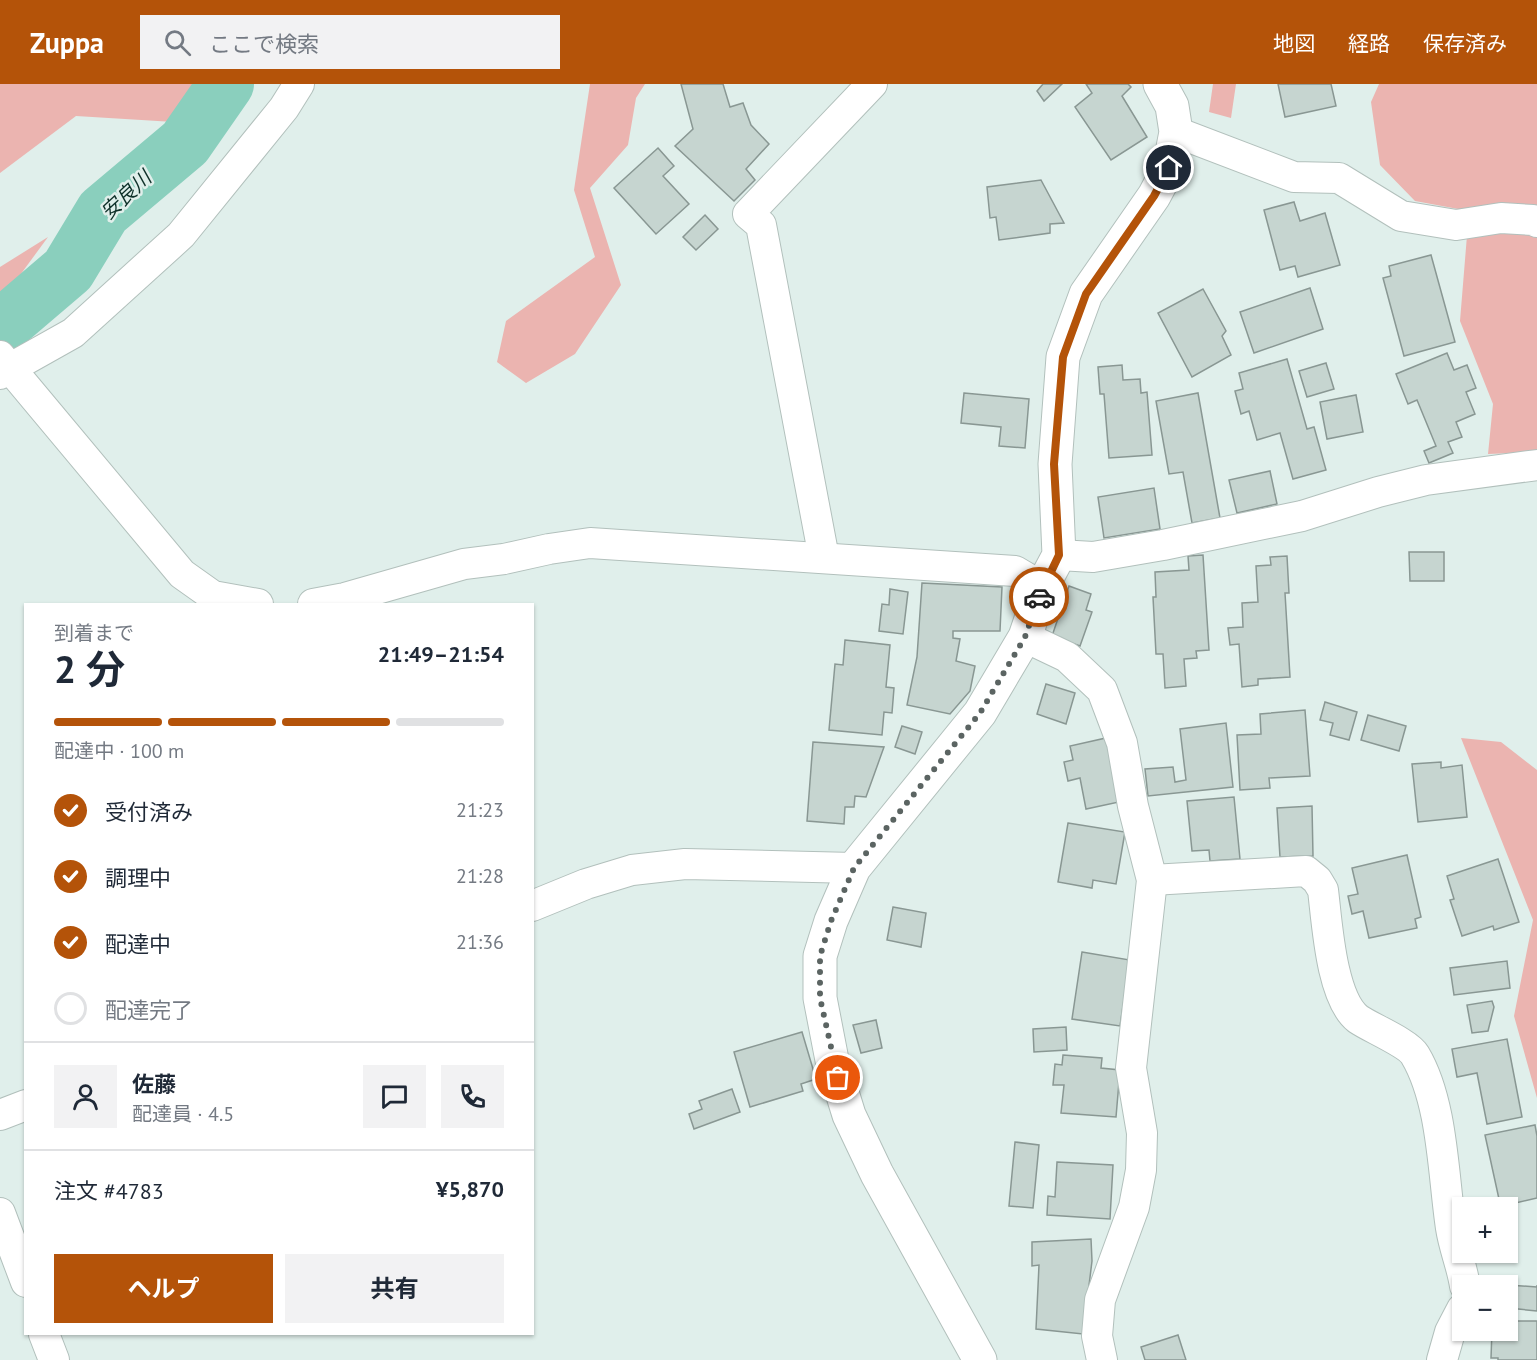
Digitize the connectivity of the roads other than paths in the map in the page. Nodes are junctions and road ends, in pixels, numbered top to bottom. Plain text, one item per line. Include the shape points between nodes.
1 (299, 84) edge
2 (872, 84) edge
3 (1160, 84) edge
4 (1176, 132) junction
5 (1537, 222) edge
6 (4, 366) edge
7 (1537, 465) edge
8 (1059, 555) junction
9 (824, 558) junction
10 (1042, 587) junction
11 (252, 603) edge
12 (318, 603) edge
13 (1025, 637) junction
14 (854, 868) junction
15 (1152, 879) junction
16 (534, 905) edge
17 (24, 1106) edge
18 (0, 1115) edge
19 (0, 1213) edge
20 (1464, 1275) edge
21 (24, 1277) edge
22 (1452, 1328) edge
23 (44, 1335) edge
24 (54, 1360) edge
25 (980, 1360) edge
26 (1102, 1360) edge
27 (1442, 1360) edge

1 - 6 street via 181,235 73,333
2 - 9 street via 748,214 761,225
3 - 4 street via 1172,106
4 - 5 street via 1294,177 1339,178 1401,216 1456,225 1501,218
4 - 8 street via 1169,168 1086,294 1063,357 1054,464
6 - 11 street via 182,574 213,596
7 - 8 street via 1426,480 1302,516 1163,545 1093,557
8 - 10 street
9 - 10 street via 1015,571
9 - 12 street via 590,543 464,564
10 - 13 street
13 - 14 street via 980,713
13 - 15 street via 1067,657 1102,690 1122,743
14 - 16 street via 674,865 632,870
14 - 25 street via 820,956 820,998 832,1060 849,1114 877,1174
15 - 20 street via 1306,871 1317,880 1323,890 1335,972 1346,1002 1357,1018 1414,1053 1423,1074 1434,1106 1452,1231
15 - 26 street via 1131,1068 1142,1133 1141,1170 1134,1207 1100,1300 1097,1336
17 - 18 street
19 - 21 street
22 - 27 street
23 - 24 street

